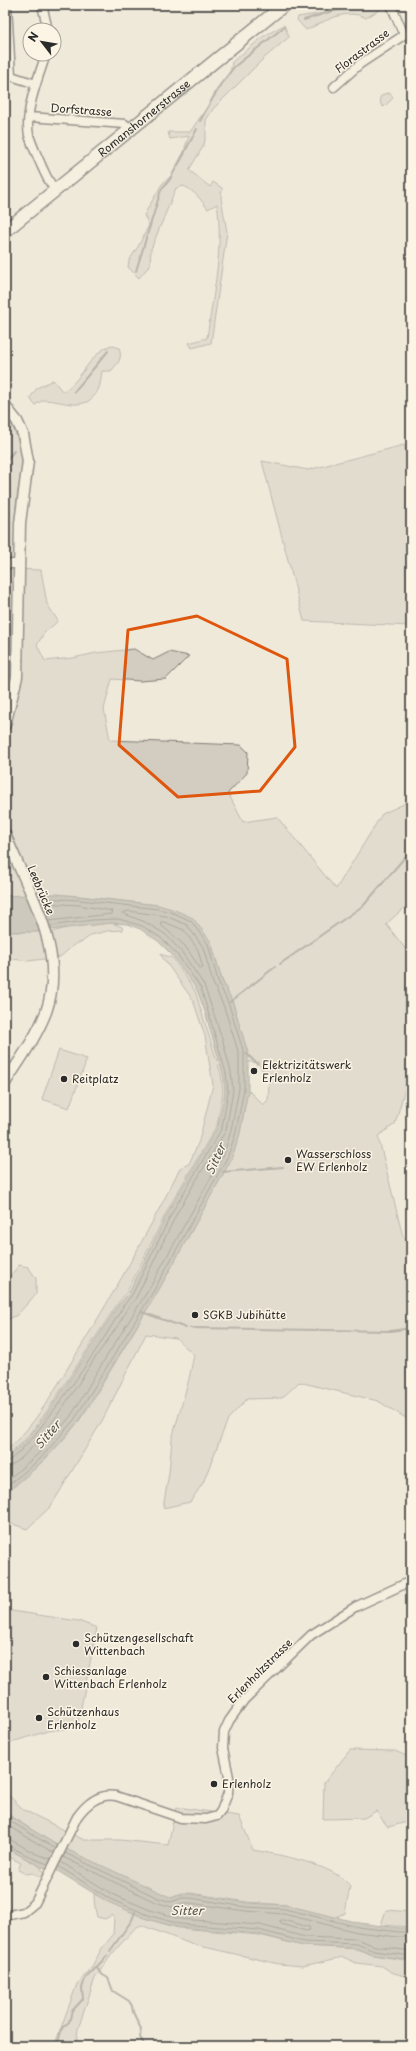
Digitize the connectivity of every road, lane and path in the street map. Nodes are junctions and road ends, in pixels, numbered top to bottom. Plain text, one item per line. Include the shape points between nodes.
1 (6, 5) edge
2 (42, 5) edge
3 (284, 5) edge
4 (391, 5) edge
5 (46, 22) edge
6 (43, 62) edge
7 (36, 84) junction
8 (334, 87) dead end
9 (29, 117) junction
10 (130, 130) junction
11 (56, 190) junction
12 (5, 231) edge
13 (5, 406) edge
14 (5, 564) edge
15 (18, 564) junction
16 (5, 725) edge
17 (5, 834) edge
18 (5, 1083) edge
19 (411, 1581) edge
20 (5, 1916) edge

1 - 7 street via 11,76
2 - 5 street
3 - 10 main road, Romanshornerstrasse
4 - 8 street, Florastrasse via 404,35 360,64
6 - 7 street
7 - 9 street
9 - 10 street, Dorfstrasse via 125,124
9 - 11 street via 29,135 52,187
10 - 11 main road, Romanshornerstrasse
11 - 12 main road, Romanshornerstrasse
13 - 15 street via 23,434 28,461
14 - 15 street
15 - 16 street via 17,677
17 - 18 street, Leebrücke via 42,923 52,956 53,980 46,1012 33,1039
19 - 20 street, Erlenholzstrasse via 355,1607 312,1635 244,1700 224,1732 223,1748 228,1771 228,1793 217,1816 206,1819 181,1818 116,1796 106,1795 94,1799 85,1806 31,1908

